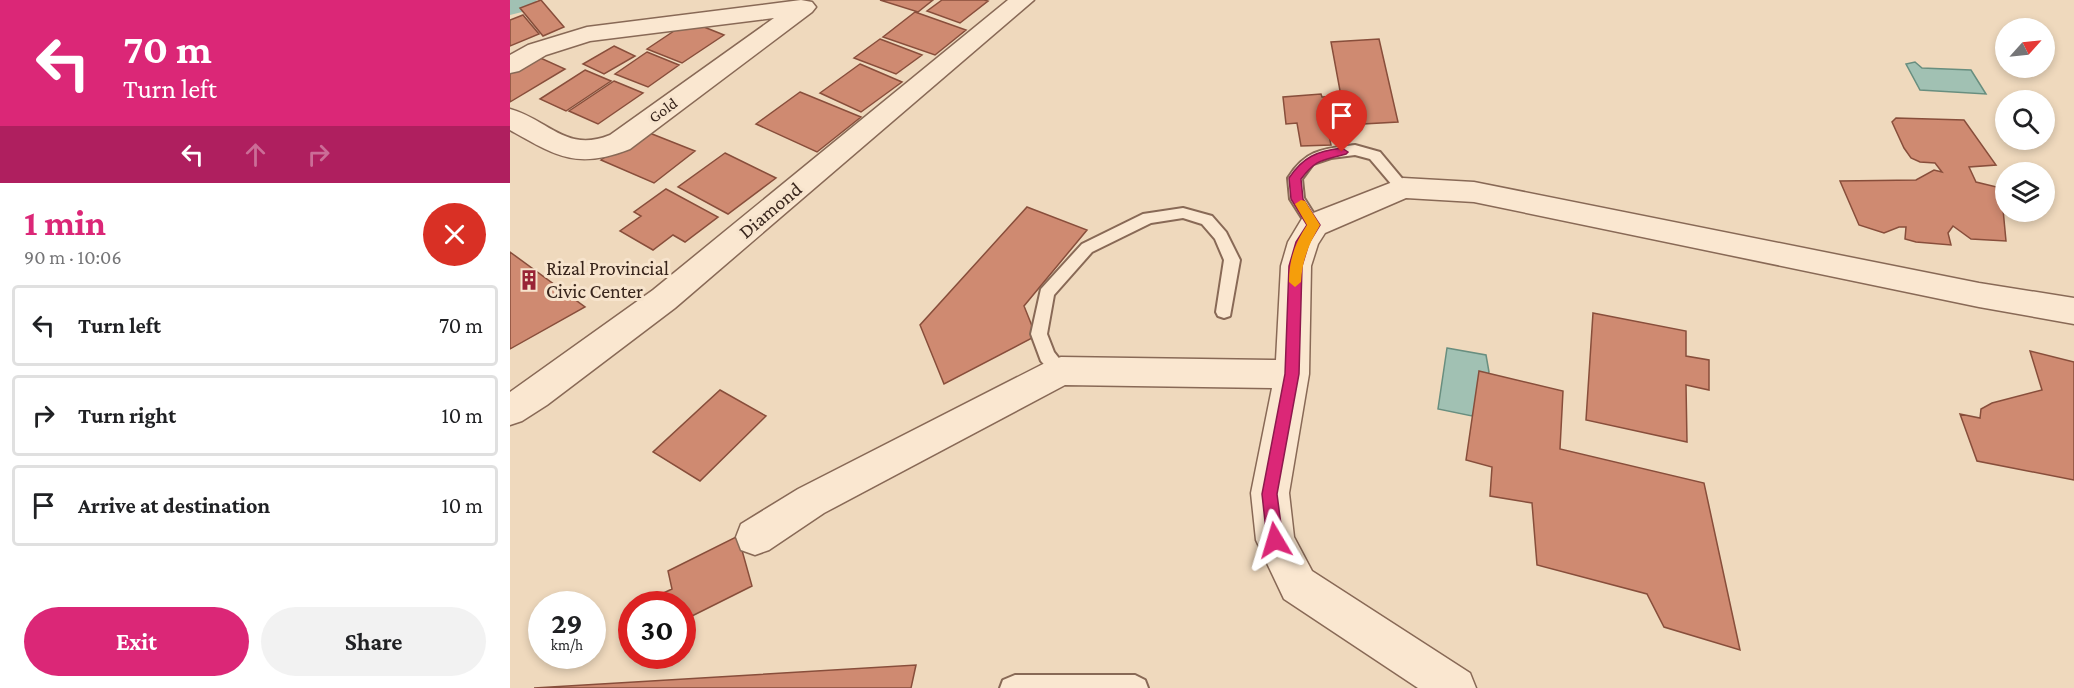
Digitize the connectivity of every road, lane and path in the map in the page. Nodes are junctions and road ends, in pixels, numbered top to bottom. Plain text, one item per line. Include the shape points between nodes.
1 (1017, 1) edge
2 (814, 4) edge
3 (510, 65) edge
4 (510, 118) edge
5 (1403, 188) junction
6 (1314, 225) junction
7 (2074, 311) edge
8 (1224, 312) dead end
9 (1061, 371) junction
10 (1292, 374) junction
11 (510, 410) edge
12 (755, 537) dead end
13 (1011, 688) edge
14 (1137, 688) edge
15 (1455, 688) edge

1 - 11 street, Diamond via 664,299
2 - 3 street, Gold via 586,34 537,50
2 - 4 street, Gold via 604,150 570,150
5 - 6 street
5 - 6 lane via 1374,155 1355,150 1329,153 1308,161 1295,178 1297,199
5 - 7 street via 1474,192
6 - 10 street via 1303,242 1296,266
8 - 9 lane via 1232,260 1221,236 1207,220 1183,213 1148,218 1087,248 1047,293 1040,334 1047,356
9 - 10 street
9 - 12 street via 811,501
10 - 15 street via 1270,494 1275,540 1298,585
13 - 14 lane

